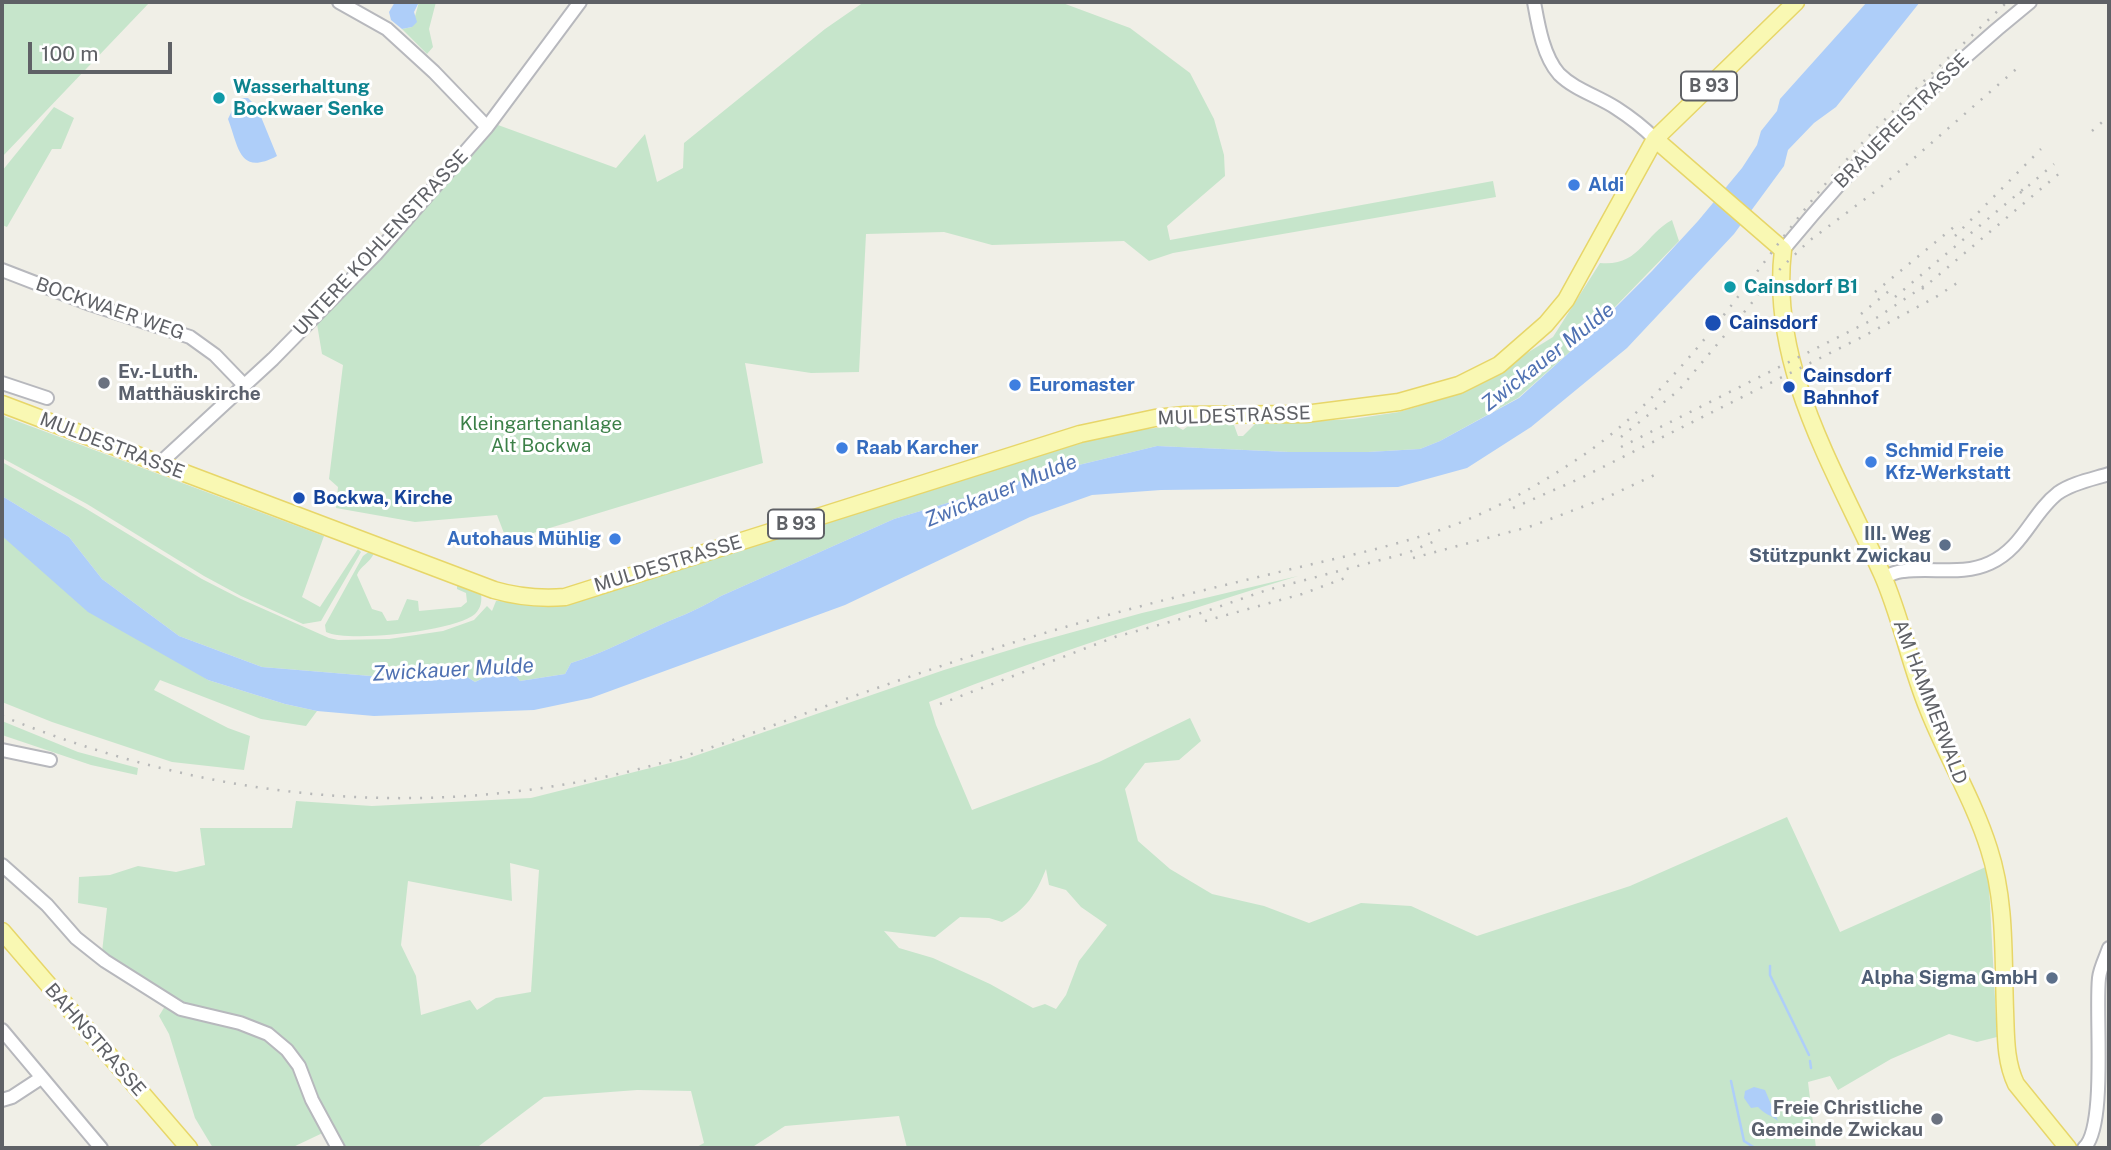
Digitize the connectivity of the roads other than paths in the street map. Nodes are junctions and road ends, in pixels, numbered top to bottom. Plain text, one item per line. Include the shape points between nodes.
1 (338, 2) edge
2 (580, 2) edge
3 (1534, 2) edge
4 (1796, 2) edge
5 (2030, 2) edge
6 (487, 127) junction
7 (1655, 139) junction
8 (1783, 250) junction
9 (2, 270) edge
10 (2, 383) edge
11 (243, 384) junction
12 (47, 398) dead end
13 (2, 404) edge
14 (159, 464) junction
15 (2109, 474) edge
16 (1883, 577) junction
17 (2, 750) edge
18 (50, 761) dead end
19 (2, 865) edge
20 (2, 931) edge
21 (2109, 948) edge
22 (2, 1030) edge
23 (41, 1078) junction
24 (2, 1100) edge
25 (100, 1148) edge
26 (189, 1148) edge
27 (338, 1148) edge
28 (2068, 1148) edge
29 (2084, 1148) edge

1 - 6 street via 387,29
2 - 6 street, UNTERE KOHLENSTRASSE
3 - 7 street via 1547,51 1559,74 1615,107
4 - 7 main road, MULDESTRASSE / B 93
5 - 8 street, BRAUEREISTRASSE via 1952,69 1858,162
6 - 11 street, UNTERE KOHLENSTRASSE via 376,254
7 - 8 main road
7 - 14 main road, MULDESTRASSE / B 93 via 1566,300 1515,353 1459,386 1399,402 1340,410 1185,415 1124,424 565,597 542,599 494,590
8 - 16 main road, AM HAMMERWALD via 1781,293 1791,361 1808,415
9 - 11 street, BOCKWAER WEG via 190,337 206,346
10 - 12 street
11 - 14 street, UNTERE KOHLENSTRASSE
13 - 14 main road, MULDESTRASSE / B 93
15 - 16 street via 2059,492 2023,538 1992,562 1963,571 1903,571
16 - 28 main road, AM HAMMERWALD via 1928,708 1989,848 2002,901 2010,1072
17 - 18 street
19 - 27 street via 105,961 181,1009 240,1023 268,1034 287,1050
20 - 26 main road, BAHNSTRASSE
21 - 29 street via 2099,975 2097,1115 2090,1143
22 - 23 street
23 - 24 street
23 - 25 street

